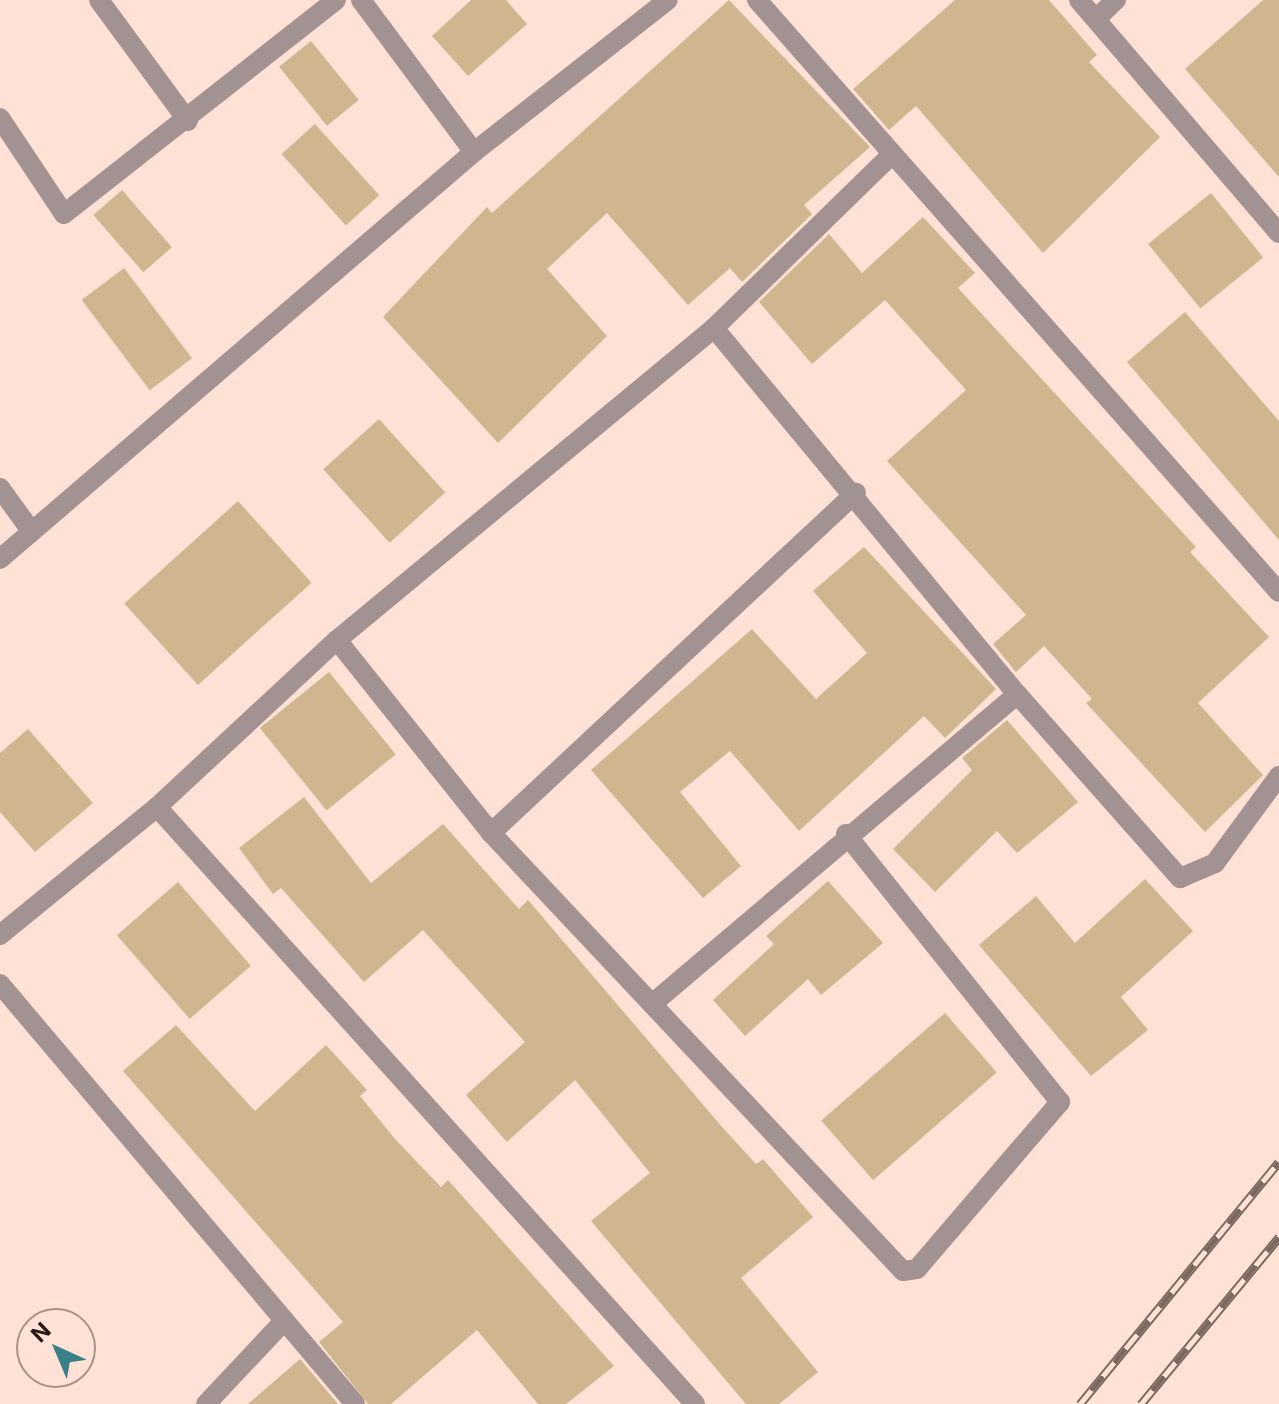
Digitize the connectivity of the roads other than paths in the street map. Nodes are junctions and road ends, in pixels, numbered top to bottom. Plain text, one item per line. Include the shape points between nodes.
1 (99, 0) edge
2 (336, 0) edge
3 (361, 0) edge
4 (668, 0) edge
5 (757, 0) edge
6 (1079, 0) edge
7 (1116, 0) edge
8 (1096, 19) junction
9 (0, 118) edge
10 (188, 121) junction
11 (474, 152) junction
12 (890, 156) junction
13 (1279, 233) edge
14 (714, 328) junction
15 (0, 488) edge
16 (856, 493) junction
17 (32, 532) junction
18 (0, 559) edge
19 (1279, 592) edge
20 (337, 640) junction
21 (1017, 694) junction
22 (1279, 776) edge
23 (157, 807) junction
24 (491, 833) junction
25 (846, 834) junction
26 (0, 935) edge
27 (0, 984) edge
28 (652, 1004) junction
29 (281, 1324) junction
30 (206, 1404) edge
31 (355, 1404) edge
32 (695, 1404) edge

1 - 10 street
2 - 10 street
3 - 11 street
4 - 11 street
5 - 12 street
6 - 8 street
7 - 8 street
8 - 13 street
9 - 10 street via 64,214
11 - 17 street
12 - 14 street
12 - 19 street
14 - 16 street
14 - 20 street
15 - 17 street
16 - 21 street
16 - 24 street
17 - 18 street
20 - 23 street
20 - 24 street
21 - 22 street via 1180,878 1215,863
21 - 25 street
23 - 26 street
23 - 32 street
24 - 28 street
25 - 28 street
25 - 28 street via 1060,1102 917,1269 903,1271
27 - 29 street
29 - 30 street
29 - 31 street

